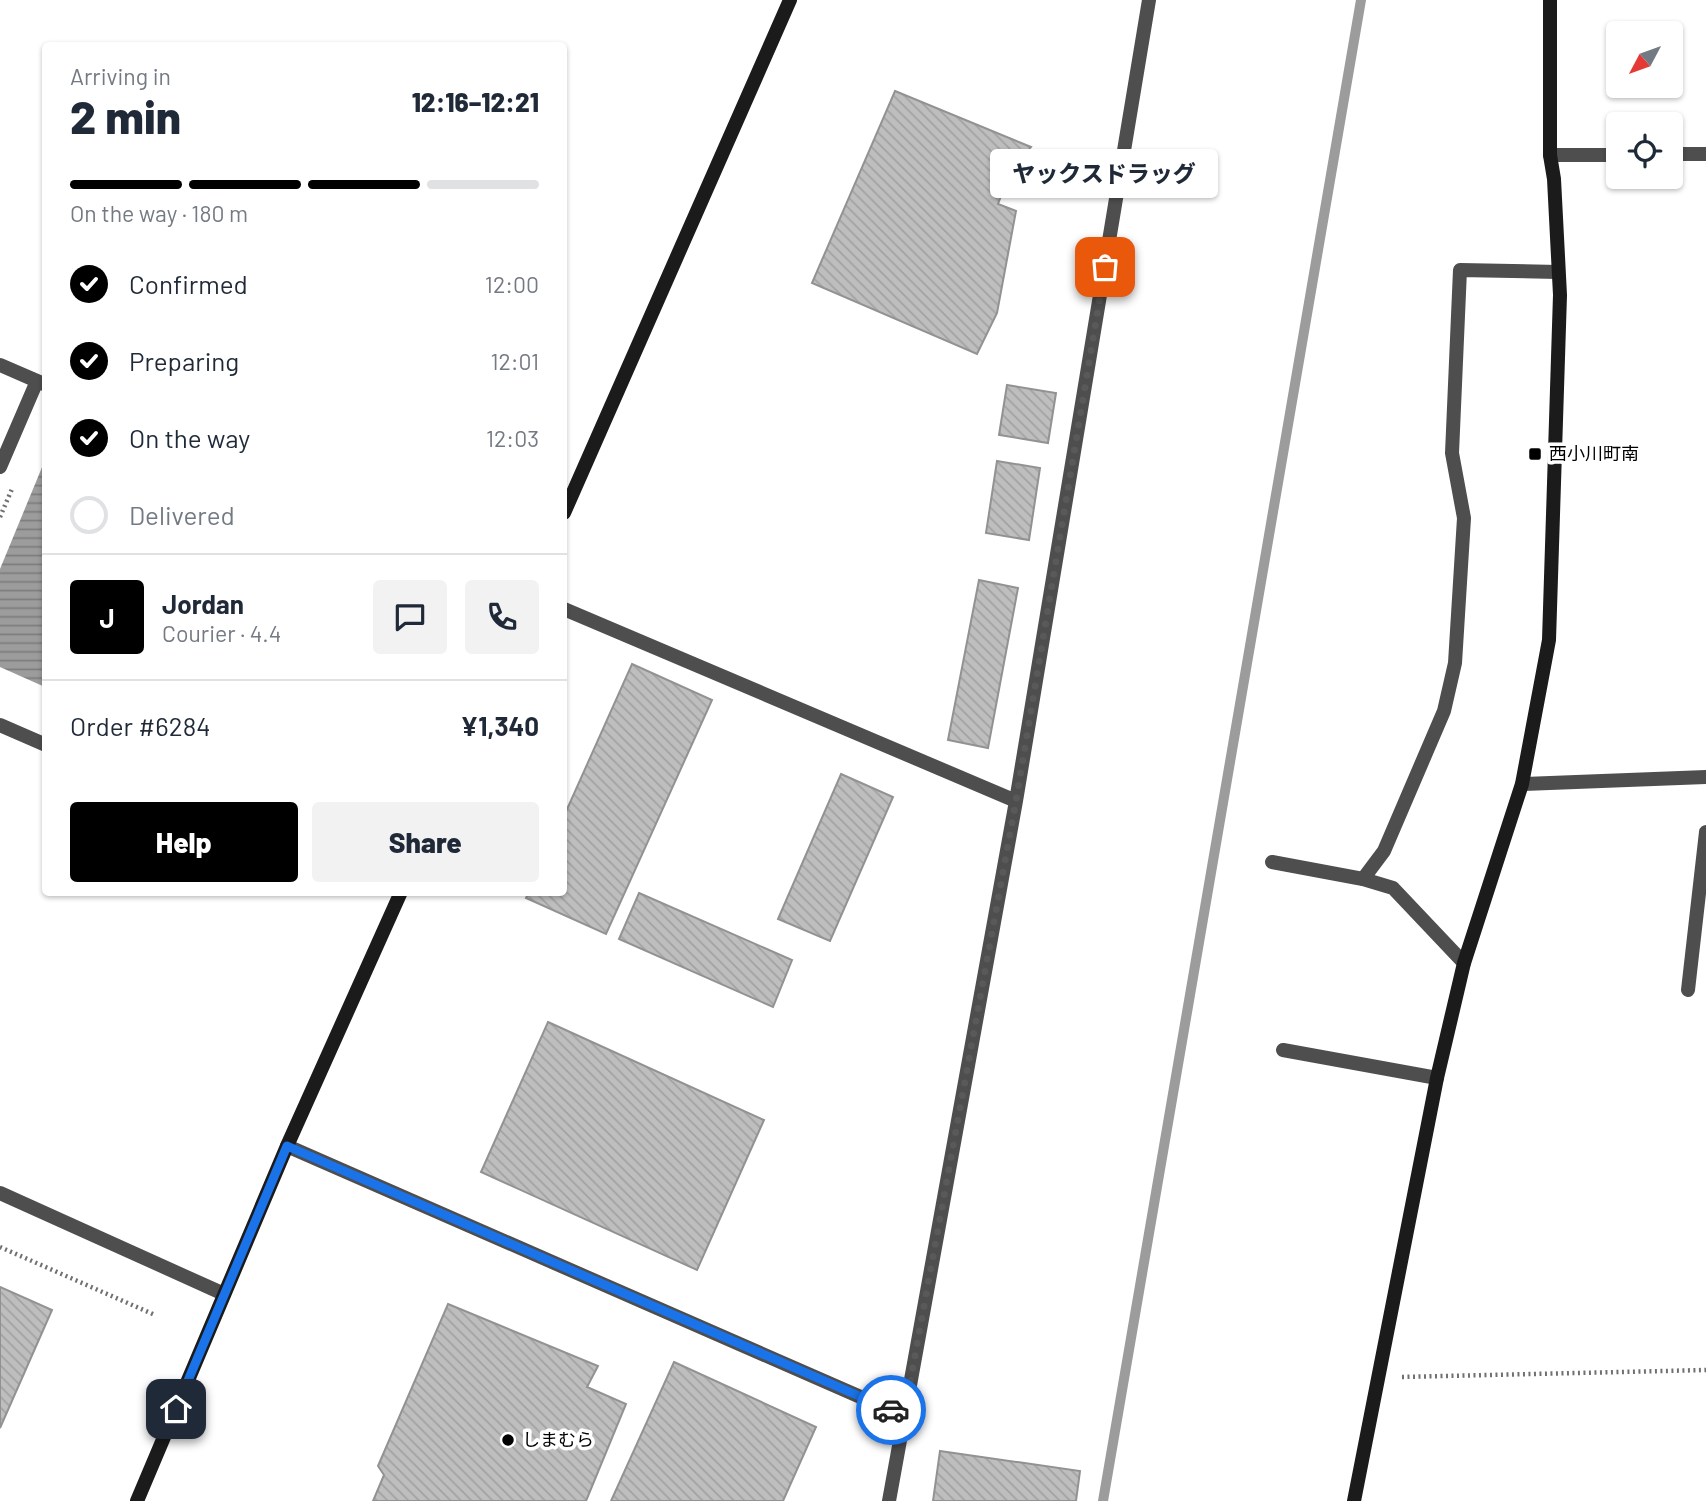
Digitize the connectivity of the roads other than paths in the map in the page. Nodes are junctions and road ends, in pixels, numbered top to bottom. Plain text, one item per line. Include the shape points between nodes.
1 (790, 0) edge
2 (1149, 0) edge
3 (1550, 0) edge
4 (1683, 154) edge
5 (1706, 154) edge
6 (1550, 155) junction
7 (1606, 155) edge
8 (1558, 272) junction
9 (0, 365) edge
10 (41, 383) edge
11 (0, 467) edge
12 (567, 506) edge
13 (567, 609) edge
14 (0, 725) edge
15 (42, 743) edge
16 (1706, 777) edge
17 (1522, 784) junction
18 (1016, 801) junction
19 (1706, 832) edge
20 (1272, 862) dead end
21 (1363, 879) junction
22 (395, 896) edge
23 (1464, 963) junction
24 (1688, 990) dead end
25 (1283, 1050) dead end
26 (1437, 1078) junction
27 (287, 1146) junction
28 (0, 1193) edge
29 (225, 1294) junction
30 (904, 1416) junction
31 (138, 1501) edge
32 (889, 1501) edge
33 (1354, 1501) edge

1 - 12 street
2 - 18 street
3 - 6 street
4 - 5 street
6 - 7 street
6 - 8 street
8 - 17 street via 1549,640
8 - 21 street via 1460,270 1452,453 1464,517 1455,663 1444,711 1384,851
9 - 10 street
10 - 11 street
13 - 18 street
14 - 15 street
16 - 17 street
17 - 23 street
18 - 30 street
19 - 24 street
20 - 21 street
21 - 23 street via 1393,888
22 - 27 street
23 - 26 street
25 - 26 street
26 - 33 street
27 - 29 street
27 - 30 street
28 - 29 street
29 - 31 street
30 - 32 street

